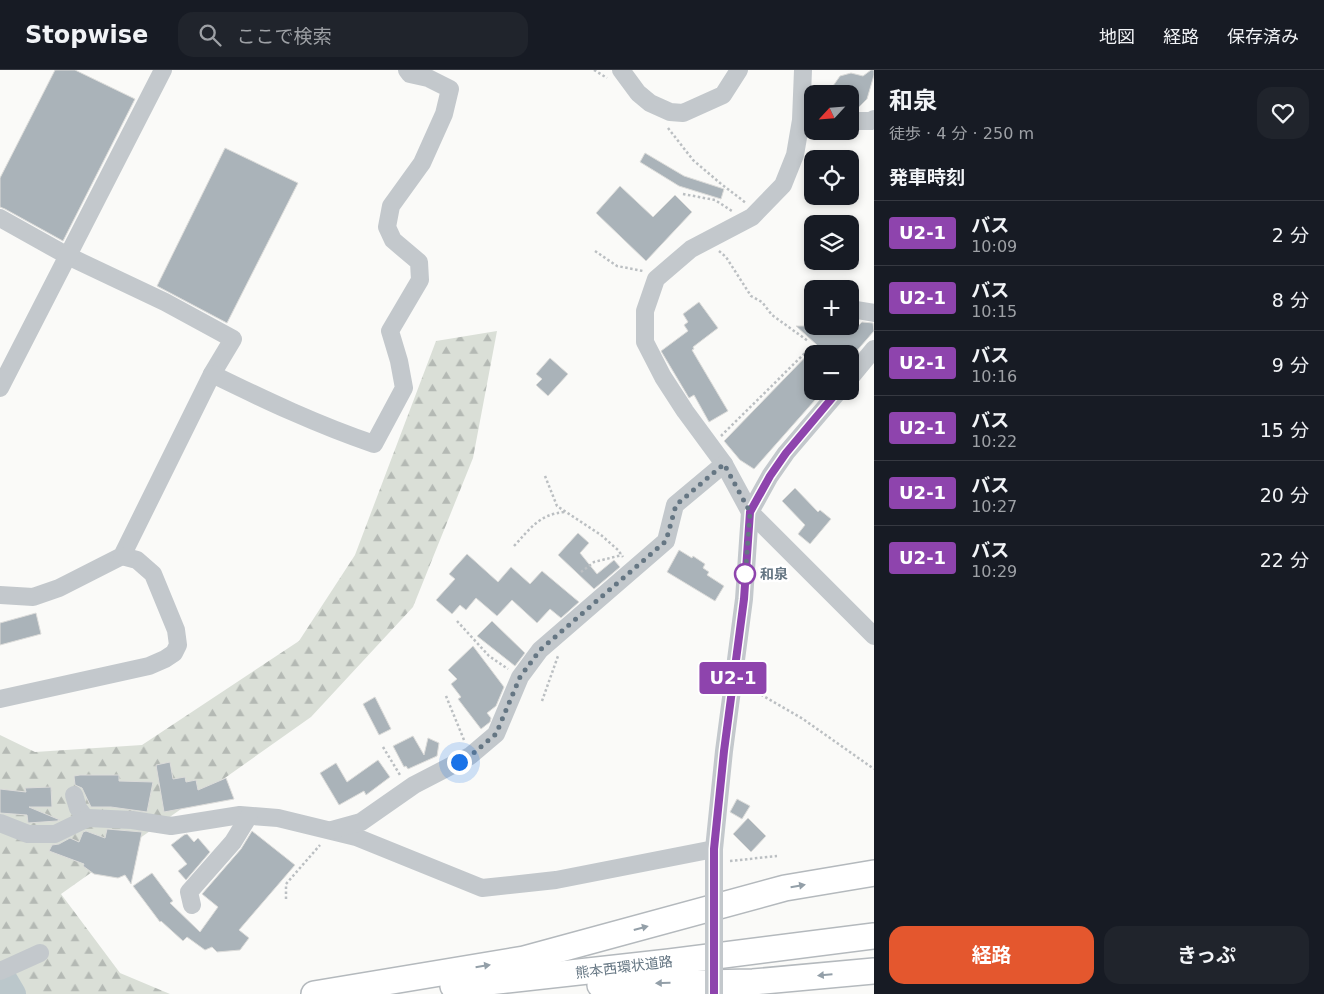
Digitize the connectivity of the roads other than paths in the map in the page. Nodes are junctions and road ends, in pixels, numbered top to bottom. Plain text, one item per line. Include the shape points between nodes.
1 (163, 70) edge
2 (407, 70) edge
3 (621, 70) edge
4 (739, 70) edge
5 (803, 70) edge
6 (804, 85) edge
7 (874, 119) edge
8 (859, 122) edge
9 (804, 129) edge
10 (0, 218) edge
11 (68, 256) junction
12 (859, 310) edge
13 (874, 313) edge
14 (874, 349) edge
15 (859, 367) edge
16 (212, 374) junction
17 (0, 388) edge
18 (830, 400) edge
19 (724, 464) junction
20 (750, 512) junction
21 (122, 556) junction
22 (0, 595) edge
23 (874, 636) edge
24 (0, 699) edge
25 (74, 795) dead end
26 (250, 816) junction
27 (86, 819) junction
28 (0, 823) edge
29 (329, 830) junction
30 (714, 863) junction
31 (874, 873) edge
32 (192, 904) dead end
33 (874, 936) edge
34 (40, 953) dead end
35 (874, 970) edge
36 (2, 971) edge
37 (505, 982) junction
38 (314, 994) edge
39 (373, 994) edge
40 (714, 994) edge

1 - 11 street
2 - 16 street via 450,89 444,114 422,163 391,206 388,220 387,227 393,240 419,262 420,280 390,331 404,388 374,444 284,409
3 - 4 street via 650,103 670,112 683,113 723,95
5 - 6 street
7 - 8 street
9 - 19 street via 782,185 752,216 691,249 656,279 646,311 645,342 685,411
10 - 11 street
11 - 16 street via 233,339
11 - 17 street
12 - 13 street
14 - 15 street
16 - 21 street
18 - 20 street via 786,453
19 - 20 street
19 - 29 street via 676,505 666,541 540,650 520,677 496,734 470,756 408,789 361,822
20 - 23 street
20 - 30 street via 744,599
21 - 22 street via 59,588 33,597
21 - 24 street via 137,560 153,574 176,630 178,645 174,654 149,666
25 - 27 street
26 - 27 street via 171,826 132,820
26 - 29 street via 278,818
26 - 32 street via 233,842 189,892
27 - 28 street via 55,834 28,834
29 - 30 street via 356,837 482,888
30 - 40 street, bridge
38 -> 31 highway via 524,959 785,888
33 - 37 highway, 熊本西環状道路
34 - 36 street
35 -> 37 highway via 753,982 567,987
37 - 39 highway, 熊本西環状道路

